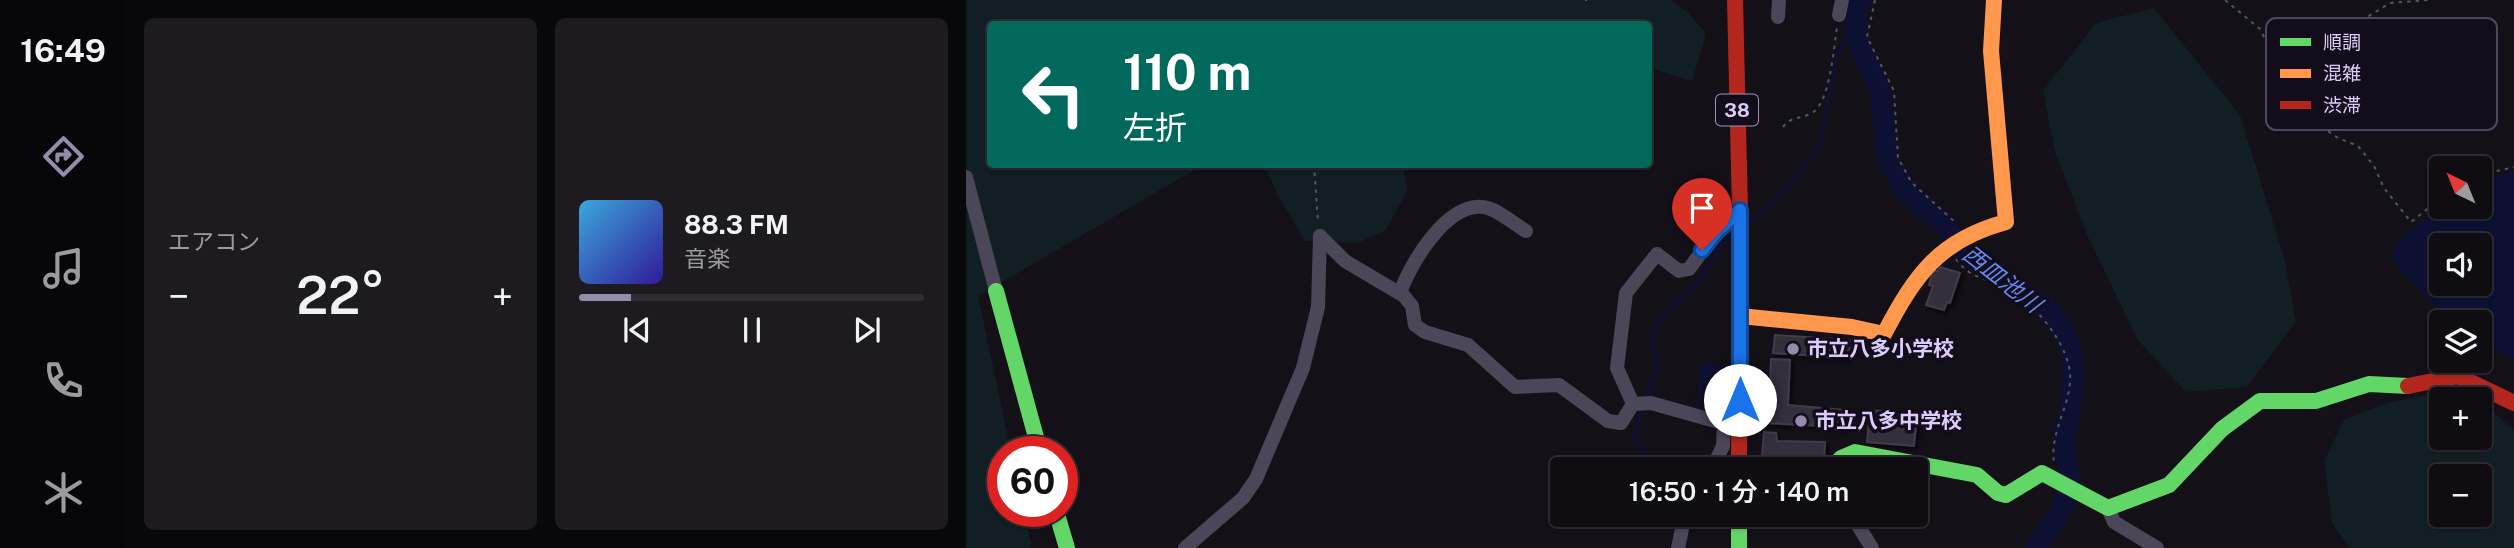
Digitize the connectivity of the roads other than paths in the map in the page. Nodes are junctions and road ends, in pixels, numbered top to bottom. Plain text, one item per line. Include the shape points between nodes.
1 (1735, 0) edge
2 (1779, 0) edge
3 (1842, 0) edge
4 (1994, 0) edge
5 (1839, 15) road end
6 (1778, 17) dead end
7 (966, 177) edge
8 (1740, 221) junction
9 (1526, 231) dead end
10 (996, 291) joint
11 (1400, 293) junction
12 (1740, 316) junction
13 (2514, 403) edge
14 (1633, 404) junction
15 (1724, 423) junction
16 (1740, 428) junction
17 (1036, 436) edge
18 (1718, 457) edge
19 (1740, 457) edge
20 (1843, 457) edge
21 (1882, 457) edge
22 (1928, 466) edge
23 (2108, 508) junction
24 (1060, 527) edge
25 (1682, 527) edge
26 (1740, 527) edge
27 (1859, 527) edge
28 (1066, 548) edge
29 (1185, 548) edge
30 (1678, 548) edge
31 (1739, 548) edge
32 (1872, 548) edge
33 (2157, 548) edge

1 - 8 street, 38
2 - 6 street
3 - 5 street
4 - 12 street via 1991,51 2006,222 1956,240 1915,278 1884,334
7 - 10 street
8 - 12 street, 38
8 - 14 street via 1716,232 1689,269 1679,271 1657,254 1626,293 1617,368
9 - 11 street via 1486,207 1475,207 1441,224 1406,273
10 - 17 street
11 - 14 street via 1412,306 1415,325 1468,345 1514,387 1559,385 1608,421 1621,423
11 - 29 street via 1345,261 1320,236 1318,307 1303,368 1256,479 1243,498
12 - 16 street, 38
13 - 23 street via 2458,376 2408,386 2369,384 2316,401 2260,401 2222,429 2169,485
14 - 15 street via 1651,402
15 - 16 street
15 - 18 street
16 - 19 street, 38
20 - 21 street via 1855,452
22 - 23 street via 1977,475 1998,494 2006,495 2042,473
23 - 33 street via 2114,522
24 - 28 street
25 - 30 street
26 - 31 street
27 - 32 street

